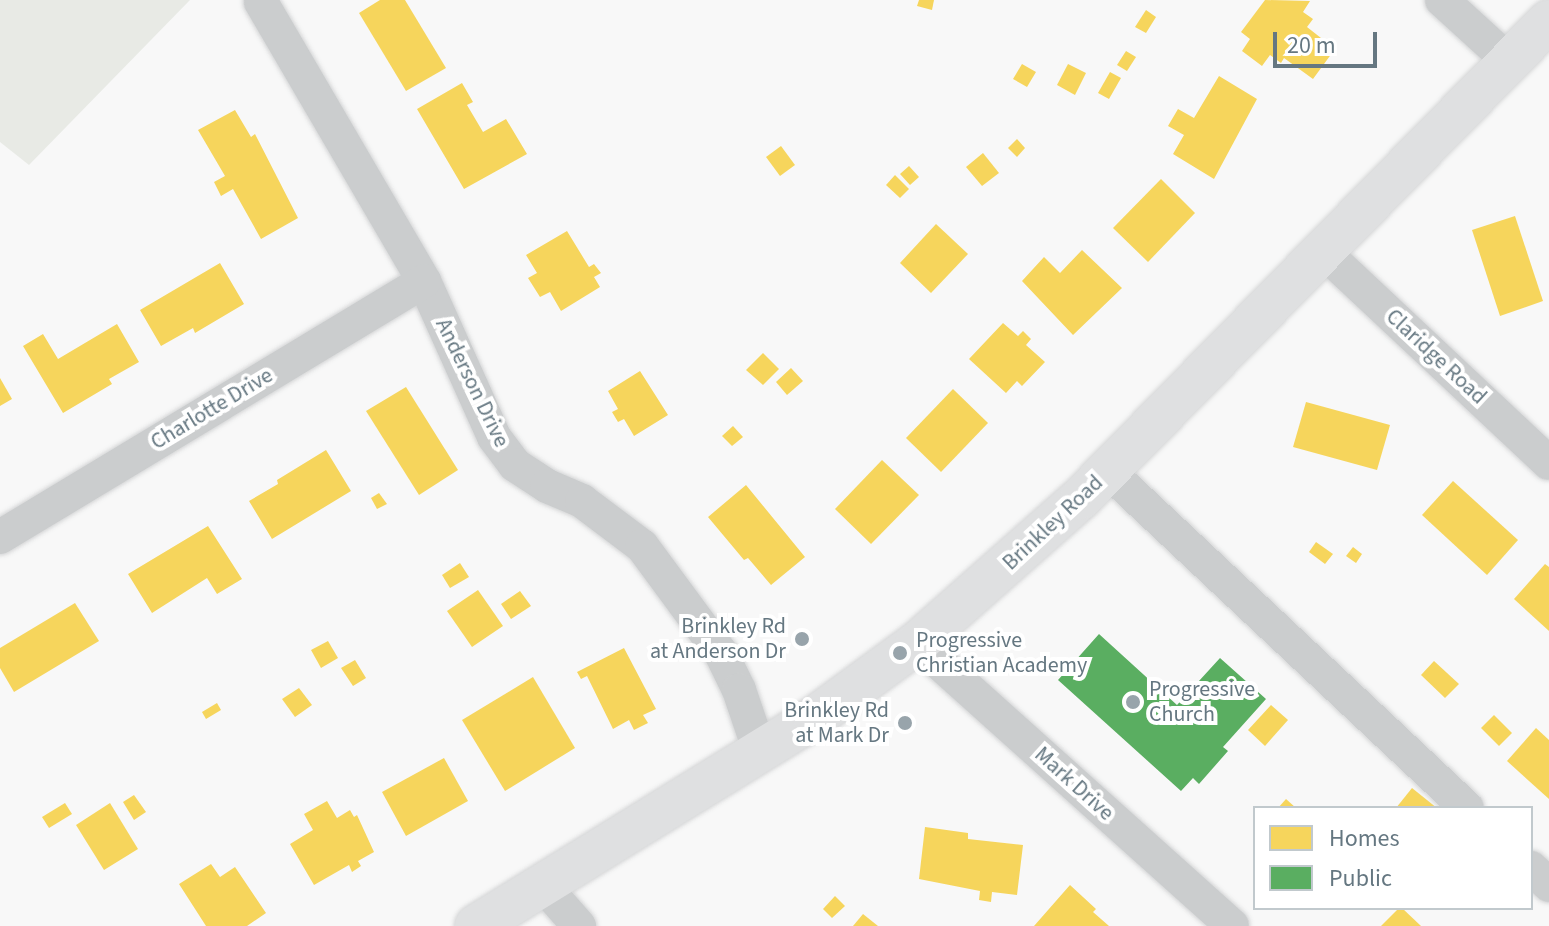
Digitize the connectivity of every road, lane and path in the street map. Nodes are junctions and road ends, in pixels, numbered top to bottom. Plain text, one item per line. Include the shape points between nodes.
1 (1442, 0) edge
2 (261, 2) edge
3 (1549, 21) edge
4 (1510, 62) junction
5 (1324, 252) junction
6 (424, 281) junction
7 (1549, 463) edge
8 (1108, 471) junction
9 (0, 537) edge
10 (917, 643) junction
11 (760, 752) junction
12 (1465, 806) edge
13 (1533, 870) edge
14 (542, 884) junction
15 (1549, 885) edge
16 (476, 926) edge
17 (579, 926) edge
18 (1232, 926) edge

1 - 4 street
2 - 6 street, Anderson Drive
3 - 4 main road, Brinkley Road
4 - 5 main road, Brinkley Road
5 - 7 street, Claridge Road
5 - 8 main road, Brinkley Road
6 - 9 street, Charlotte Drive
6 - 11 street, Anderson Drive via 494,437 515,465 594,508 642,546 721,653
8 - 10 main road, Brinkley Road
8 - 12 street
10 - 11 main road, Brinkley Road
10 - 18 street, Mark Drive
11 - 14 main road, Brinkley Road
13 - 15 street
14 - 16 main road, Brinkley Road
14 - 17 street

